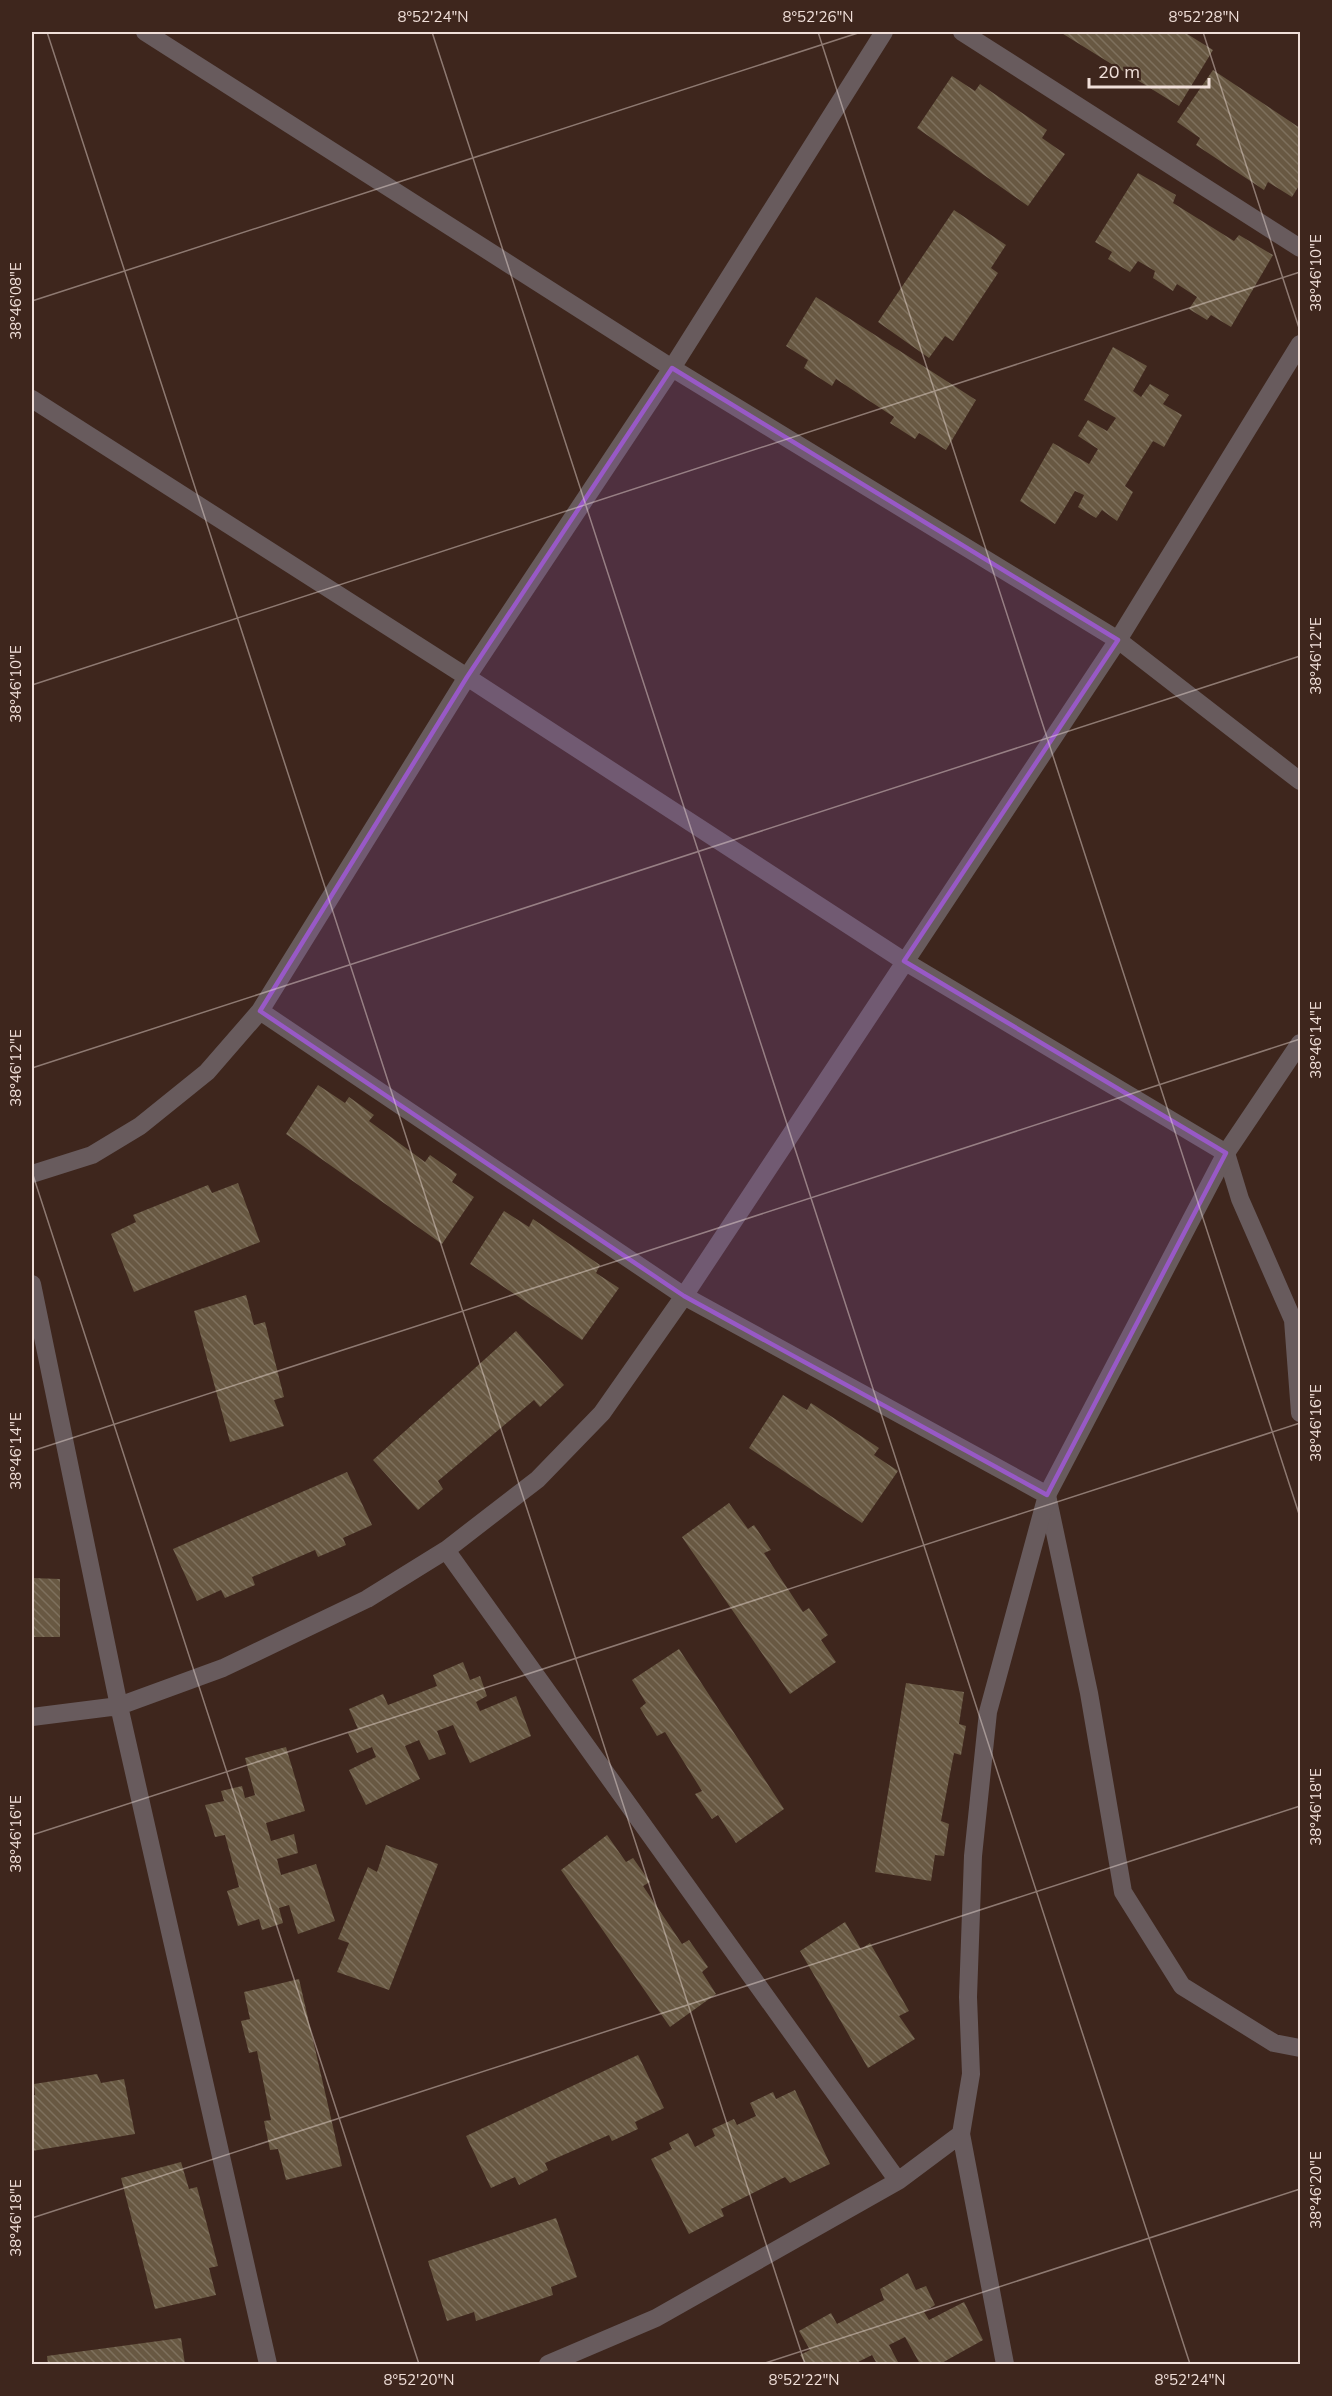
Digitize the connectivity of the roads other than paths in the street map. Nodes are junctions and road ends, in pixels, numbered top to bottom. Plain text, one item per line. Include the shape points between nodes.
1 (145, 32) edge
2 (884, 32) edge
3 (962, 32) edge
4 (1300, 248) edge
5 (1300, 344) edge
6 (672, 369) junction
7 (32, 399) edge
8 (1118, 640) junction
9 (467, 676) junction
10 (1300, 781) edge
11 (904, 961) junction
12 (260, 1011) junction
13 (1300, 1043) edge
14 (1226, 1153) junction
15 (32, 1174) edge
16 (32, 1284) edge
17 (684, 1296) junction
18 (1297, 1321) edge
19 (1300, 1413) edge
20 (1047, 1495) junction
21 (446, 1550) junction
22 (119, 1706) junction
23 (32, 1717) edge
24 (1300, 2048) edge
25 (961, 2134) junction
26 (898, 2181) junction
27 (268, 2364) edge
28 (548, 2364) edge
29 (1005, 2364) edge

1 - 6 street
2 - 6 street
3 - 4 street
5 - 8 street
6 - 8 street
6 - 9 street
7 - 9 street
8 - 10 street
8 - 11 street
9 - 11 street
9 - 12 street
11 - 14 street
11 - 17 street
12 - 15 street via 207,1072 140,1126 92,1155
12 - 17 street
13 - 14 street
14 - 18 street via 1240,1198
14 - 20 street
16 - 22 street
17 - 20 street
17 - 21 street via 602,1413 538,1479
18 - 19 street
20 - 24 street via 1089,1693 1123,1892 1182,1986 1274,2043
20 - 25 street via 988,1712 973,1856 968,1996 970,2074
21 - 22 street via 368,1599 254,1654
21 - 26 street
22 - 23 street
22 - 27 street
25 - 26 street
25 - 29 street
26 - 28 street via 656,2318

